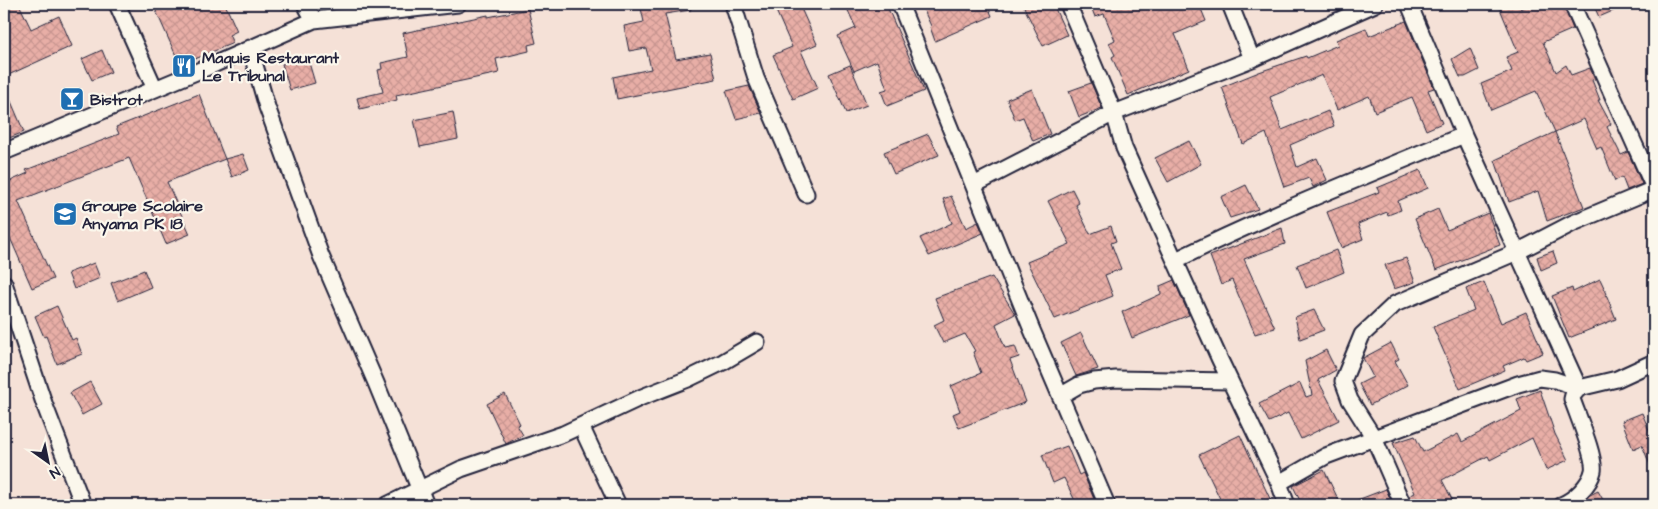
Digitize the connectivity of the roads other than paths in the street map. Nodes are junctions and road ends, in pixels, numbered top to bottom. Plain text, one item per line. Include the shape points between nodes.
1 (117, 4) edge
2 (305, 4) edge
3 (456, 4) edge
4 (733, 4) edge
5 (900, 4) edge
6 (1068, 4) edge
7 (1230, 4) edge
8 (1375, 4) edge
9 (1409, 4) edge
10 (1572, 4) edge
11 (314, 20) junction
12 (250, 48) junction
13 (1252, 59) junction
14 (155, 89) junction
15 (1114, 113) junction
16 (1464, 135) junction
17 (4, 152) edge
18 (974, 185) junction
19 (1654, 189) edge
20 (806, 194) dead end
21 (1517, 252) junction
22 (1176, 260) junction
23 (4, 284) edge
24 (757, 342) dead end
25 (1654, 362) edge
26 (1230, 381) junction
27 (1579, 388) junction
28 (1060, 396) junction
29 (581, 426) junction
30 (1374, 438) junction
31 (1279, 483) junction
32 (420, 490) junction
33 (83, 505) edge
34 (387, 505) edge
35 (426, 505) edge
36 (618, 505) edge
37 (1107, 505) edge
38 (1287, 505) edge
39 (1403, 505) edge
40 (1561, 505) edge

1 - 14 street
2 - 11 street
3 - 11 street
4 - 20 street via 756,78
5 - 18 street
6 - 15 street
7 - 13 street
8 - 13 street
9 - 16 street
10 - 19 street
11 - 12 street
12 - 14 street
12 - 32 street via 267,107 321,256
13 - 15 street
14 - 17 street
15 - 18 street
15 - 22 street via 1124,148
16 - 21 street
16 - 22 street via 1322,193
18 - 28 street
19 - 21 street
21 - 27 street
21 - 30 street via 1395,304 1362,334 1343,381 1350,400
22 - 26 street
23 - 33 street
24 - 29 street via 688,379
25 - 27 street via 1617,380
26 - 28 street via 1116,379 1078,385
26 - 31 street
27 - 30 street via 1540,378
27 - 40 street via 1572,399 1594,470 1580,492
28 - 37 street
29 - 32 street via 461,469
29 - 36 street
30 - 31 street via 1326,456
30 - 39 street
31 - 38 street
32 - 34 street
32 - 35 street

